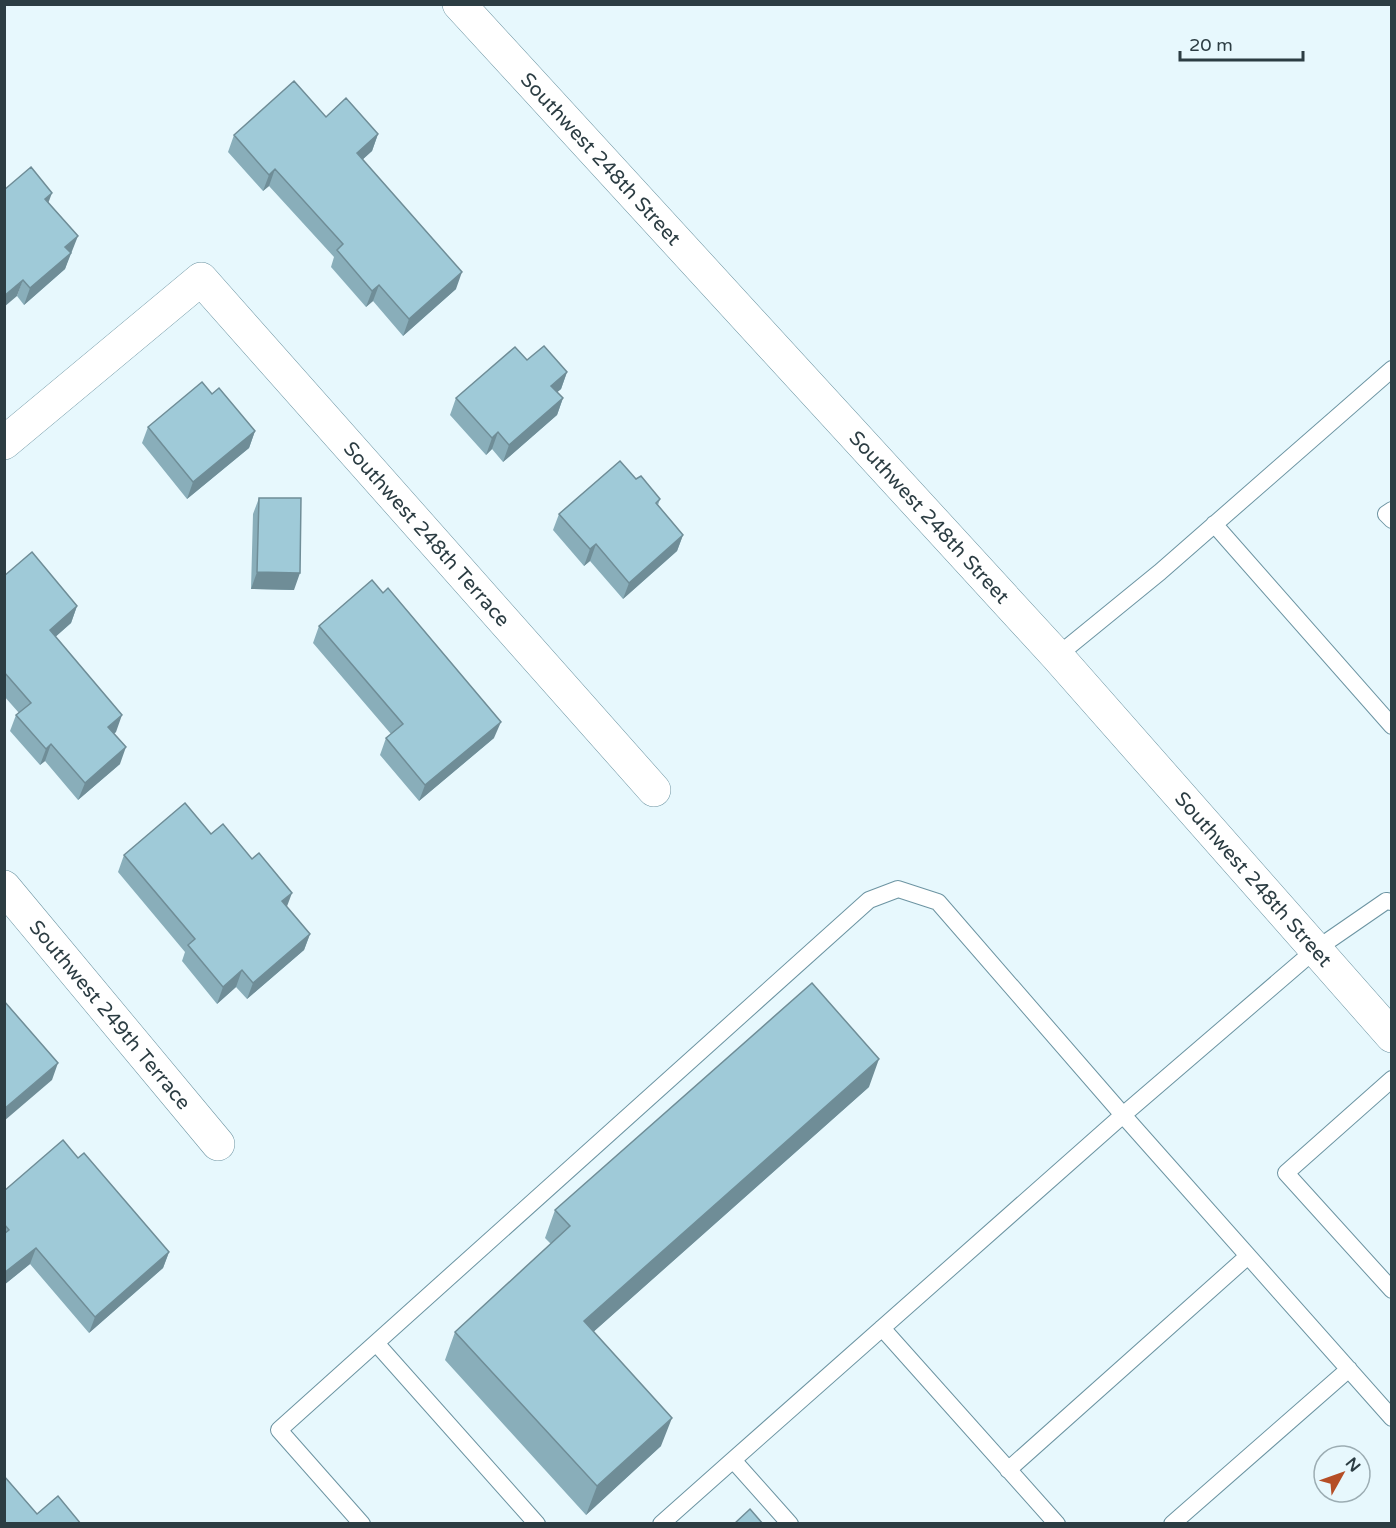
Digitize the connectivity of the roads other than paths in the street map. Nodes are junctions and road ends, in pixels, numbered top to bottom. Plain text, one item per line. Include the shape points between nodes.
1 (459, 4) edge
2 (1392, 369) edge
3 (4, 442) edge
4 (1392, 510) edge
5 (1392, 520) edge
6 (1214, 524) junction
7 (1057, 656) junction
8 (1392, 726) edge
9 (654, 790) dead end
10 (4, 887) edge
11 (1392, 902) edge
12 (1315, 950) junction
13 (1392, 1036) edge
14 (1392, 1079) edge
15 (1123, 1115) junction
16 (218, 1144) dead end
17 (1248, 1256) junction
18 (1392, 1290) edge
19 (882, 1328) junction
20 (376, 1343) junction
21 (1349, 1369) junction
22 (1392, 1418) edge
23 (732, 1460) junction
24 (1008, 1470) junction
25 (362, 1524) edge
26 (537, 1524) edge
27 (661, 1524) edge
28 (790, 1524) edge
29 (1057, 1524) edge
30 (1172, 1524) edge

1 - 7 street, Southwest 248th Street
2 - 6 lane
3 - 9 street, Southwest 248th Terrace via 201,279
4 - 5 lane via 1386,514
6 - 7 lane
6 - 8 lane
7 - 12 street, Southwest 248th Street
10 - 16 street, Southwest 249th Terrace
11 - 12 lane via 1386,901
12 - 13 street, Southwest 248th Street
12 - 15 lane
14 - 18 lane via 1286,1173
15 - 17 lane
15 - 19 lane
15 - 20 lane via 938,903 898,889 869,900
17 - 21 lane
17 - 24 lane
19 - 23 lane
19 - 24 lane
20 - 25 lane via 279,1430
20 - 26 lane
21 - 22 lane
21 - 30 lane
23 - 27 lane
23 - 28 lane
24 - 29 lane

